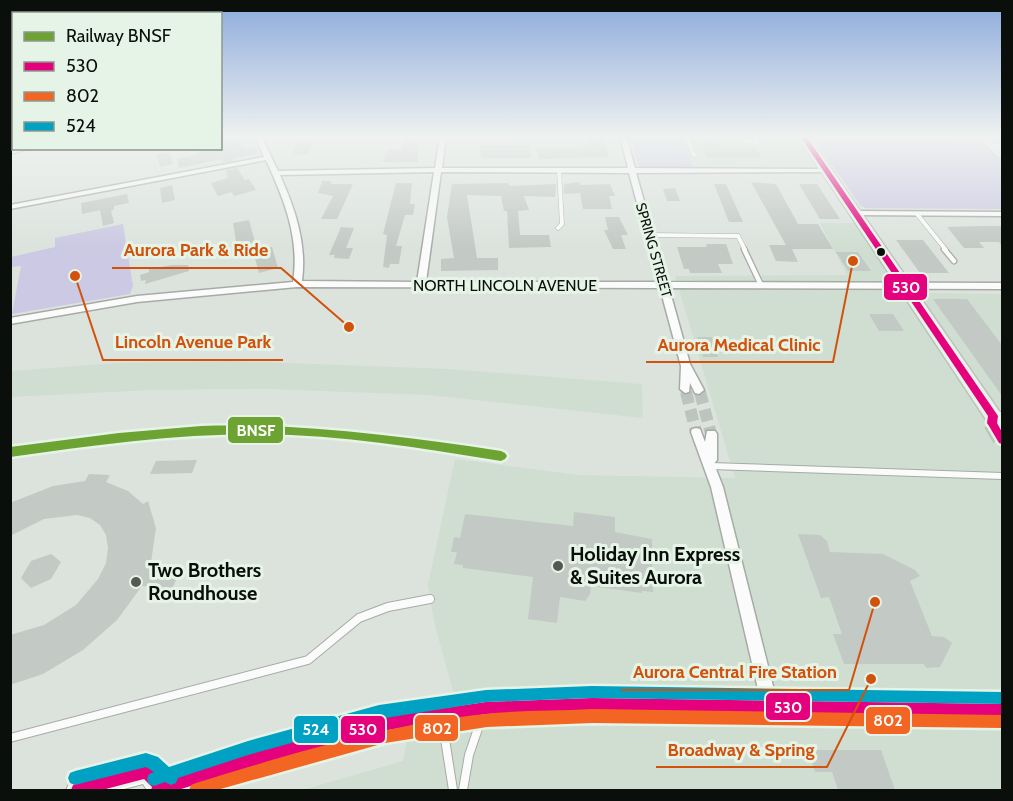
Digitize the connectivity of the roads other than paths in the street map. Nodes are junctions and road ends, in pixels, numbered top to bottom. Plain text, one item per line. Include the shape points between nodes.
1 (187, 173) edge
2 (276, 173) edge
3 (437, 173) edge
4 (559, 173) edge
5 (633, 173) edge
6 (830, 173) edge
7 (10, 207) edge
8 (857, 213) junction
9 (917, 214) junction
10 (1002, 214) edge
11 (558, 228) dead end
12 (650, 235) junction
13 (954, 261) dead end
14 (297, 284) junction
15 (421, 284) junction
16 (664, 285) junction
17 (761, 285) junction
18 (905, 286) junction
19 (1002, 286) edge
20 (10, 321) edge
21 (686, 364) junction
22 (685, 389) tunnel mouth
23 (699, 390) tunnel mouth
24 (997, 419) tunnel mouth
25 (696, 432) tunnel mouth
26 (711, 434) tunnel mouth
27 (711, 466) junction
28 (1002, 476) edge
29 (430, 599) dead end
30 (770, 706) junction
31 (486, 708) junction
32 (1002, 710) edge
33 (441, 713) junction
34 (10, 738) edge
35 (161, 789) edge
36 (78, 790) edge
37 (453, 790) edge
38 (463, 790) edge

1 - 7 street
2 - 14 street via 297,239
3 - 15 street
4 - 11 lane via 562,224
5 - 12 street, SPRING STREET
6 - 8 main road
8 - 9 street
8 - 18 main road
9 - 10 street
9 - 13 lane
12 - 16 street, SPRING STREET
12 - 17 lane via 738,236
14 - 15 street, NORTH LINCOLN AVENUE
14 - 20 street, NORTH LINCOLN AVENUE via 137,299
15 - 16 street, NORTH LINCOLN AVENUE
16 - 17 street, NORTH LINCOLN AVENUE
16 - 21 street, SPRING STREET
17 - 18 street, NORTH LINCOLN AVENUE
18 - 19 street, NORTH LINCOLN AVENUE
18 - 24 main road
21 - 22 street, SPRING STREET
21 - 23 street, SPRING STREET
25 - 27 street
26 - 27 street
27 - 28 lane
27 - 30 street
29 - 34 lane via 364,615 308,660
30 - 31 main road via 592,704
30 - 32 main road
31 - 33 main road
31 - 38 lane via 469,755
33 - 35 main road via 382,723
33 - 37 lane
35 - 36 main road via 146,772

